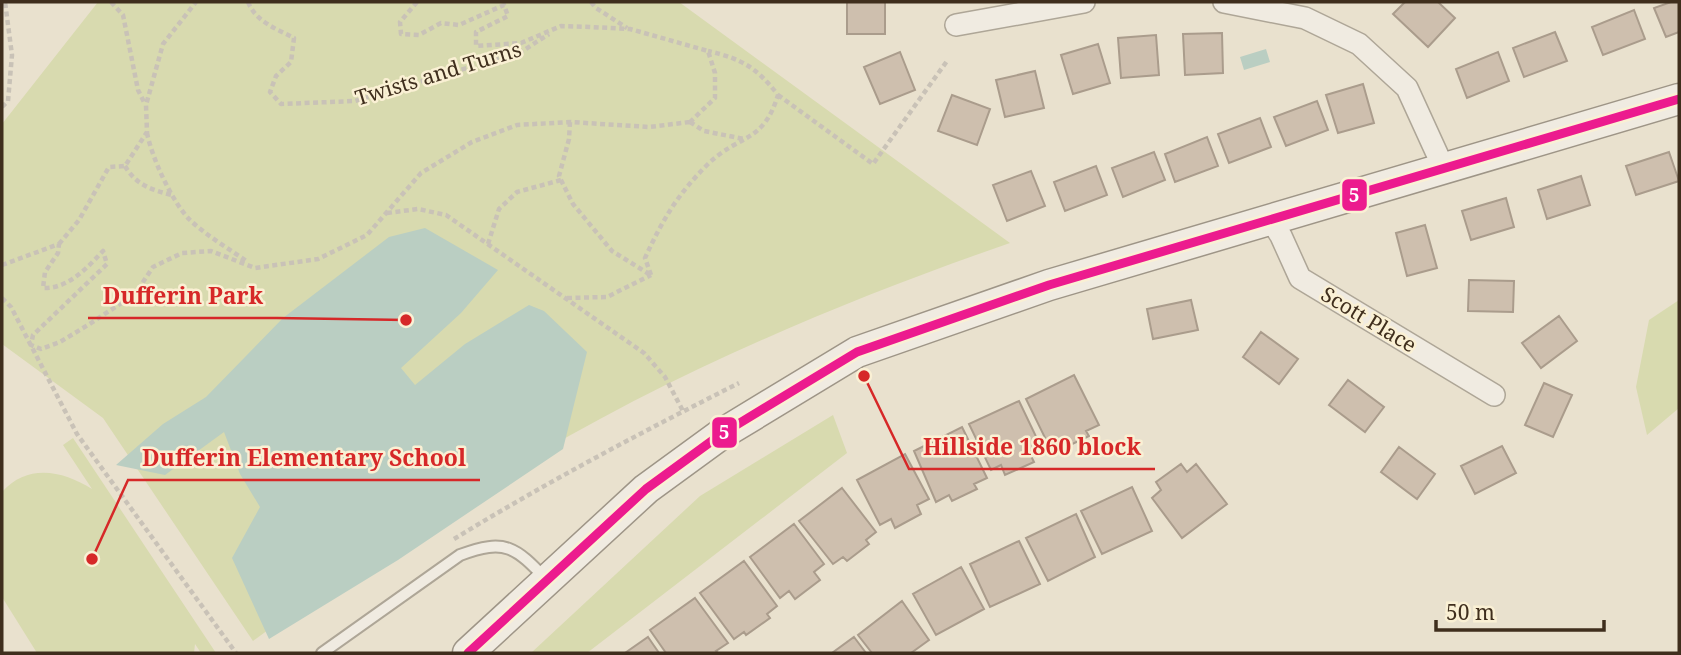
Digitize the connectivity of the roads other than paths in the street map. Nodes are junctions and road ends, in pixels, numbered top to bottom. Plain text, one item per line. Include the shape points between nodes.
1 (1084, 2) edge
2 (1224, 2) edge
3 (956, 25) dead end
4 (1679, 99) edge
5 (1444, 169) junction
6 (1270, 220) junction
7 (1494, 394) dead end
8 (548, 581) junction
9 (322, 653) edge
10 (468, 653) edge

1 - 3 street
2 - 5 street via 1305,18 1359,44 1407,88
4 - 5 street
5 - 6 street
6 - 7 street, Scott Place via 1300,278
6 - 8 street via 1049,285 857,352 720,435 646,489
8 - 9 lane via 523,555 502,545 482,547 449,562
8 - 10 street

